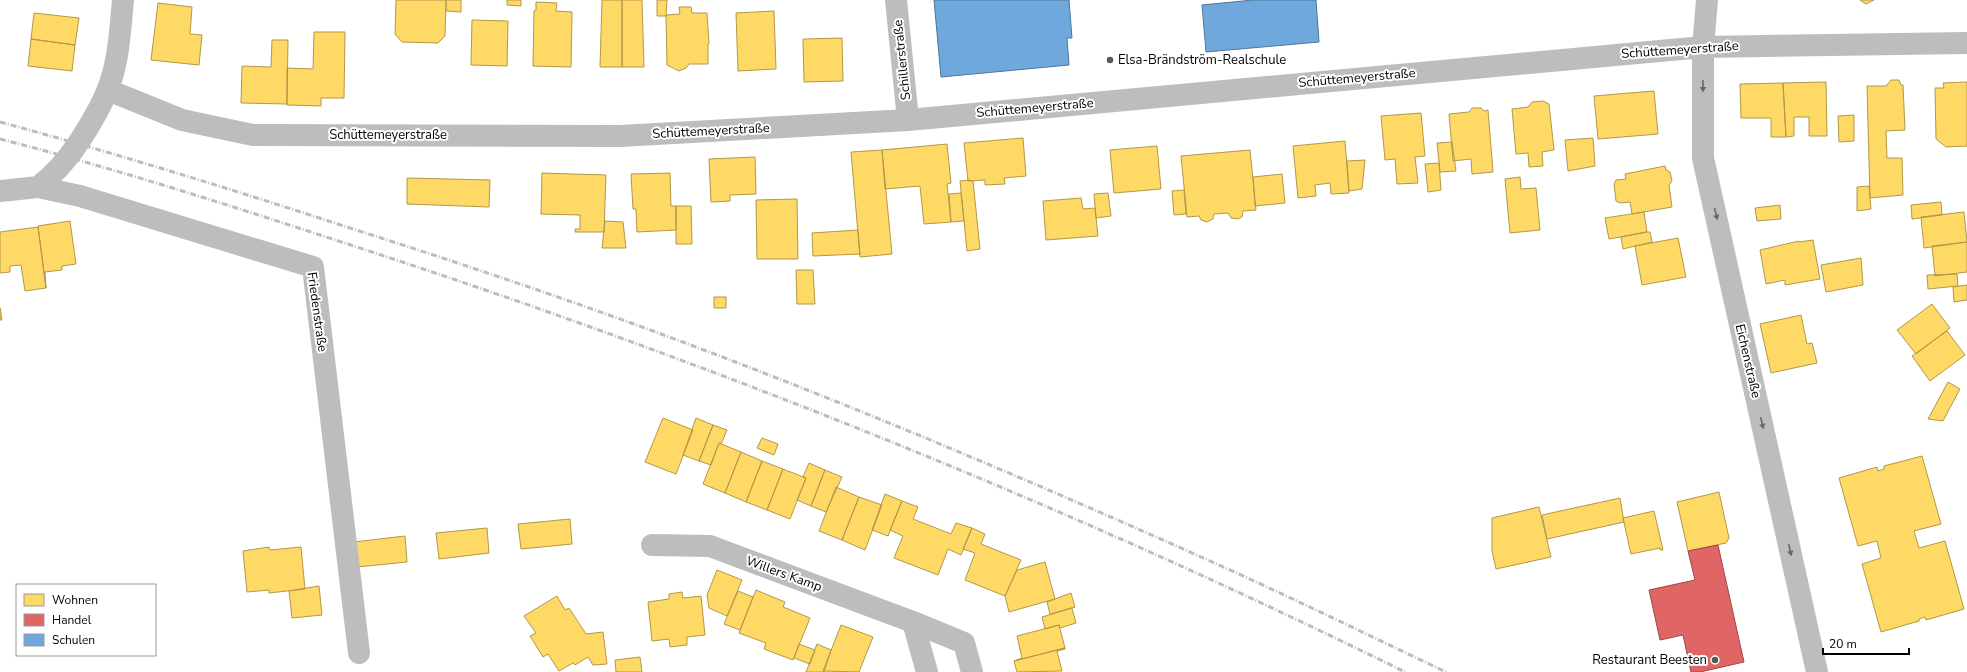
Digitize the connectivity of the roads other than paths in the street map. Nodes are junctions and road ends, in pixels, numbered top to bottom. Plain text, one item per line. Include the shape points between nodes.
1 (123, 0) edge
2 (896, 0) edge
3 (1707, 0) edge
4 (1967, 42) edge
5 (1702, 47) junction
6 (108, 90) junction
7 (908, 120) junction
8 (38, 187) junction
9 (0, 191) edge
10 (652, 545) dead end
11 (913, 622) junction
12 (359, 653) dead end
13 (927, 672) edge
14 (972, 672) edge
15 (1817, 672) edge

1 - 6 street via 118,47
2 - 7 street, Schillerstraße
3 - 5 street, Eichenstraße
4 - 5 street, Schüttemeyerstraße
5 - 7 street, Schüttemeyerstraße
5 -> 15 street, Eichenstraße via 1703,158
6 - 7 street, Schüttemeyerstraße via 182,120 253,135 620,136
6 - 8 street via 93,120 69,157 53,176
8 - 9 street, Friedenstraße
8 - 12 street, Friedenstraße via 80,196 313,267
10 - 11 street, Willers Kamp via 710,546
11 - 13 street
11 - 14 street, Willers Kamp via 964,643

